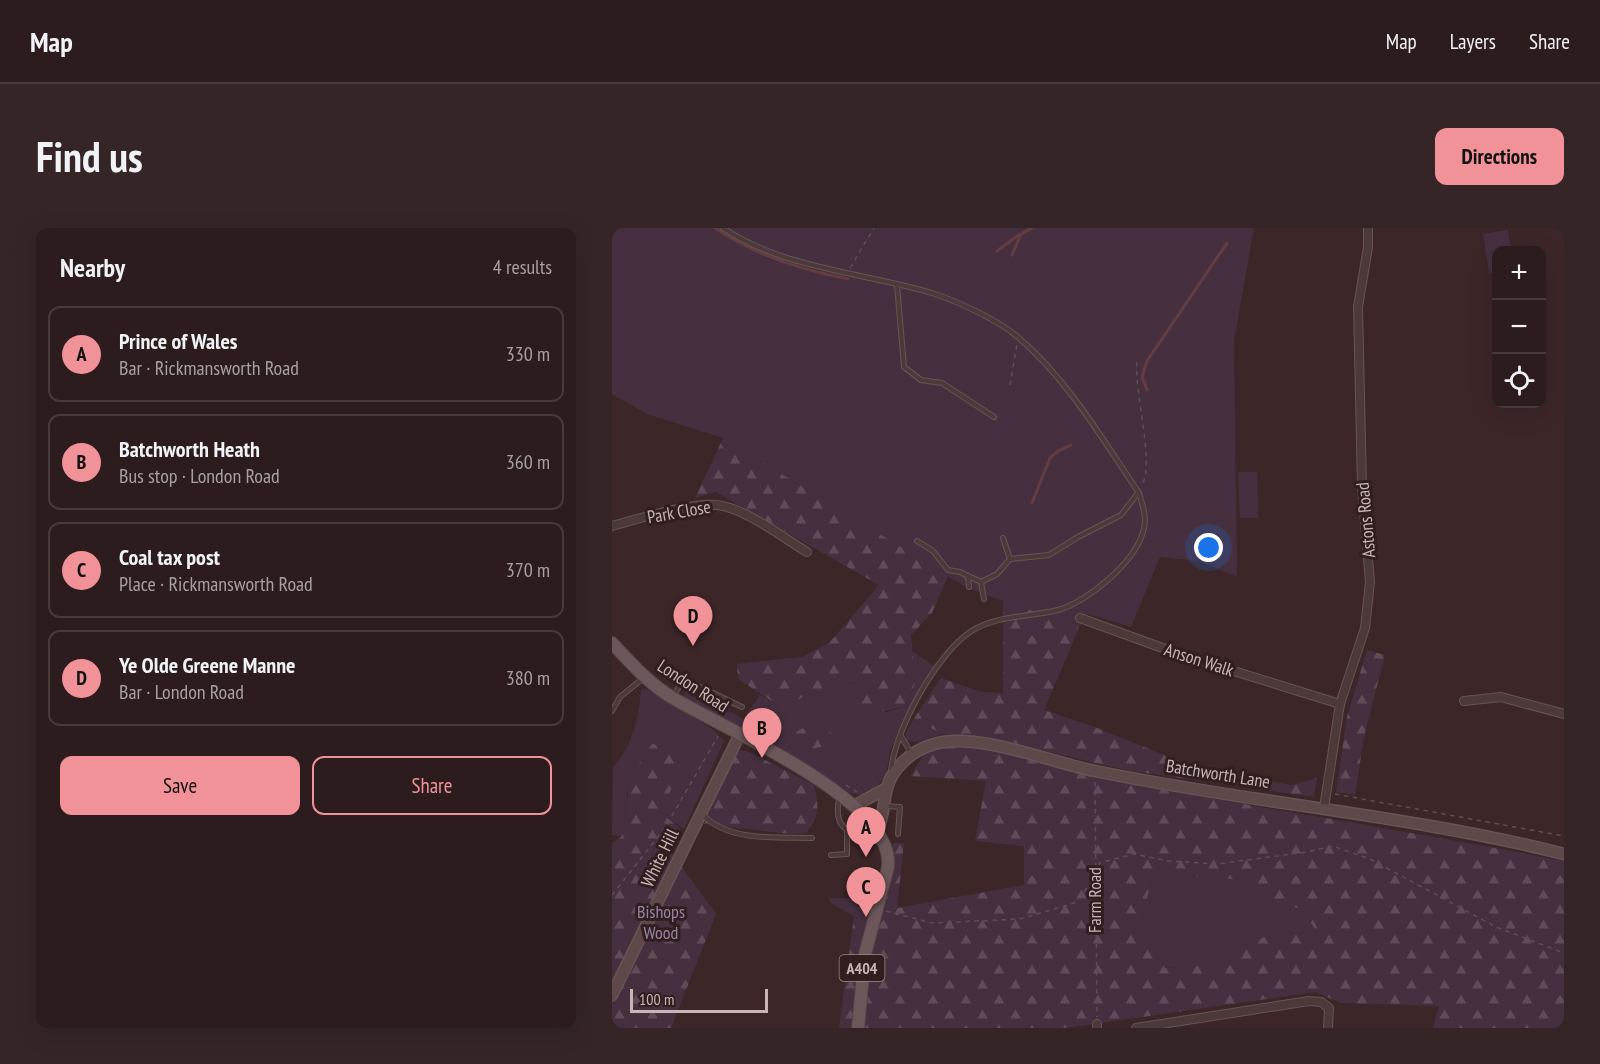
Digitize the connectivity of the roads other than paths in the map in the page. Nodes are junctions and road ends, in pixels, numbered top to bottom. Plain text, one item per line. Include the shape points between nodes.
1 (723, 228) edge
2 (1368, 228) edge
3 (897, 285) junction
4 (994, 417) dead end
5 (1137, 491) junction
6 (612, 525) edge
7 (1003, 537) dead end
8 (917, 541) dead end
9 (807, 552) dead end
10 (1011, 559) junction
11 (968, 577) junction
12 (981, 582) junction
13 (969, 587) dead end
14 (984, 599) dead end
15 (1080, 618) dead end
16 (612, 643) edge
17 (644, 677) junction
18 (672, 698) junction
19 (1464, 701) dead end
20 (1340, 704) junction
21 (742, 707) dead end
22 (612, 711) edge
23 (1564, 714) edge
24 (739, 736) junction
25 (901, 736) junction
26 (912, 754) junction
27 (889, 783) junction
28 (839, 794) junction
29 (854, 806) junction
30 (886, 806) junction
31 (1324, 808) junction
32 (700, 812) junction
33 (865, 817) junction
34 (847, 830) junction
35 (877, 832) junction
36 (898, 834) dead end
37 (812, 838) dead end
38 (1564, 854) edge
39 (831, 855) dead end
40 (612, 995) edge
41 (858, 1028) edge
42 (1136, 1028) edge
43 (1328, 1028) edge

1 - 3 lane via 779,255
2 - 20 street, Astons Road via 1358,307 1362,486 1370,582 1365,628
3 - 4 lane via 904,367 921,380 942,384
3 - 5 lane via 936,294 1019,337 1068,392
5 - 10 lane via 1121,515 1049,555
5 - 25 lane via 1144,510 1144,528 1124,565 1108,581 1060,610 1012,617 970,632 940,664
6 - 9 street, Park Close via 696,506 718,505 739,512
7 - 10 lane
8 - 11 lane via 933,551 948,570
10 - 12 lane via 997,574
11 - 12 lane
11 - 13 lane
12 - 14 lane
15 - 20 street, Anson Walk via 1179,654
16 - 17 main road, London Road / A404
17 - 18 main road, London Road / A404
17 - 22 lane via 621,697
18 - 21 lane via 684,679
18 - 24 main road, London Road / A404
19 - 23 street via 1501,697
20 - 31 street, Astons Road
24 - 28 main road, London Road / A404
24 - 32 street, White Hill
25 - 26 lane
25 - 27 lane via 892,757
26 - 27 street, Batchworth Lane
26 - 31 street, Batchworth Lane via 937,743 968,742 1094,771
27 - 29 street, Batchworth Lane
27 - 30 street
28 - 29 main road, London Road / A404
28 - 34 lane via 838,819
29 - 33 main road, A404
30 - 35 street
30 - 36 lane via 900,807
31 - 38 street, Batchworth Lane
32 - 37 lane via 709,822 731,831
32 - 40 street, White Hill
33 - 34 lane
33 - 35 main road, A404
34 - 39 lane via 847,854
35 - 41 main road, A404 via 888,848 889,861 864,954
42 - 43 street via 1310,1000 1329,1008

